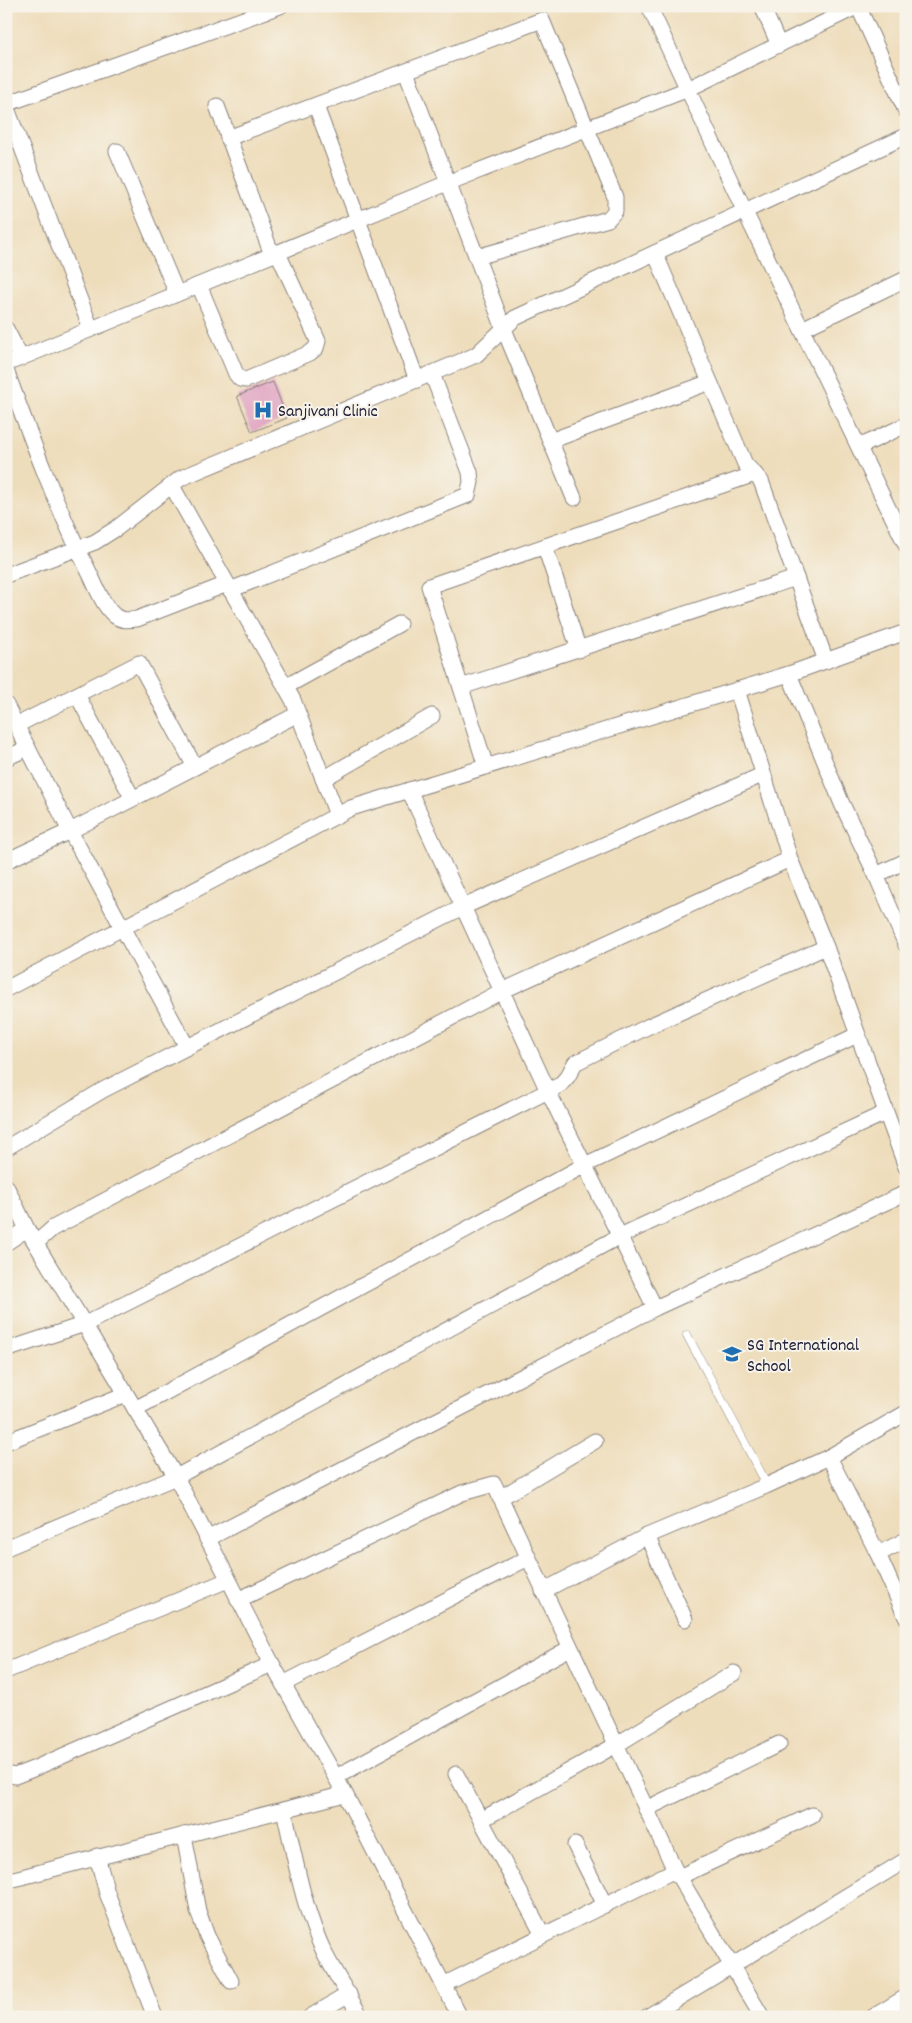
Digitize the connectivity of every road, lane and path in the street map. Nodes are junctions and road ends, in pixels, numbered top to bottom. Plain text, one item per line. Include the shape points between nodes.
1 (280, 6) edge
2 (649, 6) edge
3 (762, 6) edge
4 (858, 6) edge
5 (247, 12) edge
6 (539, 13) edge
7 (780, 45) junction
8 (406, 72) junction
9 (688, 89) junction
10 (6, 105) edge
11 (217, 106) dead end
12 (316, 106) junction
13 (906, 111) edge
14 (586, 129) junction
15 (906, 136) edge
16 (228, 138) junction
17 (117, 151) dead end
18 (450, 182) junction
19 (745, 212) junction
20 (359, 220) junction
21 (655, 253) junction
22 (275, 254) junction
23 (477, 257) junction
24 (906, 279) edge
25 (199, 285) junction
26 (177, 294) junction
27 (6, 328) edge
28 (504, 328) junction
29 (91, 329) junction
30 (802, 329) junction
31 (21, 358) junction
32 (6, 364) edge
33 (6, 370) edge
34 (432, 374) junction
35 (417, 380) junction
36 (710, 382) junction
37 (906, 425) edge
38 (550, 441) junction
39 (859, 447) junction
40 (755, 474) junction
41 (172, 486) junction
42 (574, 498) dead end
43 (906, 545) edge
44 (545, 547) junction
45 (77, 548) junction
46 (6, 575) edge
47 (796, 578) junction
48 (229, 587) junction
49 (398, 624) dead end
50 (906, 632) edge
51 (579, 650) junction
52 (826, 661) junction
53 (789, 674) junction
54 (285, 687) junction
55 (461, 688) junction
56 (737, 690) junction
57 (77, 695) junction
58 (6, 705) edge
59 (298, 714) junction
60 (432, 716) dead end
61 (17, 725) junction
62 (28, 748) junction
63 (6, 758) edge
64 (195, 767) junction
65 (486, 767) junction
66 (762, 775) junction
67 (323, 779) junction
68 (409, 790) junction
69 (133, 799) junction
70 (337, 815) junction
71 (70, 831) junction
72 (790, 859) junction
73 (6, 861) edge
74 (906, 861) edge
75 (876, 875) junction
76 (463, 907) junction
77 (122, 928) junction
78 (906, 945) edge
79 (826, 947) junction
80 (6, 989) edge
81 (502, 992) junction
82 (857, 1035) junction
83 (187, 1048) junction
84 (548, 1090) junction
85 (885, 1113) junction
86 (6, 1148) edge
87 (585, 1165) junction
88 (906, 1167) edge
89 (6, 1186) edge
90 (906, 1193) edge
91 (27, 1229) junction
92 (620, 1236) junction
93 (6, 1243) edge
94 (36, 1243) junction
95 (655, 1308) junction
96 (84, 1324) junction
97 (687, 1335) dead end
98 (6, 1350) edge
99 (126, 1394) junction
100 (135, 1409) junction
101 (906, 1414) edge
102 (595, 1441) dead end
103 (6, 1442) edge
104 (829, 1456) junction
105 (176, 1477) junction
106 (766, 1486) junction
107 (500, 1498) junction
108 (647, 1536) junction
109 (207, 1539) junction
110 (906, 1540) edge
111 (6, 1548) edge
112 (878, 1554) junction
113 (528, 1558) junction
114 (228, 1580) junction
115 (543, 1591) junction
116 (238, 1600) junction
117 (906, 1617) edge
118 (685, 1618) dead end
119 (570, 1648) junction
120 (272, 1664) junction
121 (6, 1670) edge
122 (734, 1673) dead end
123 (283, 1684) junction
124 (779, 1744) dead end
125 (616, 1745) junction
126 (456, 1774) dead end
127 (9, 1776) edge
128 (336, 1777) junction
129 (345, 1794) junction
130 (646, 1809) junction
131 (284, 1810) junction
132 (812, 1815) dead end
133 (481, 1820) junction
134 (184, 1835) junction
135 (576, 1846) dead end
136 (97, 1856) junction
137 (906, 1860) edge
138 (677, 1873) junction
139 (6, 1880) edge
140 (605, 1905) junction
141 (543, 1935) junction
142 (732, 1965) junction
143 (231, 1981) dead end
144 (443, 1984) junction
145 (349, 1994) junction
146 (906, 1997) edge
147 (155, 2017) edge
148 (310, 2017) edge
149 (361, 2017) edge
150 (460, 2017) edge
151 (647, 2017) edge
152 (762, 2017) edge
153 (873, 2017) edge

1 - 5 street
2 - 9 street
3 - 7 street
4 - 7 street
4 - 13 street
5 - 10 street
6 - 8 street
6 - 14 street
7 - 9 street
8 - 12 street
8 - 18 street
9 - 14 street
9 - 19 street
10 - 29 street
11 - 16 street
12 - 16 street
12 - 20 street
14 - 18 street
14 - 23 street via 615,197 615,211 608,219
15 - 19 street
16 - 22 street
17 - 26 street
18 - 20 street
18 - 23 street
19 - 21 street
19 - 30 street
20 - 22 street
20 - 35 street
21 - 28 street via 515,318
21 - 36 street
22 - 25 street
22 - 25 street via 318,341 310,353 246,380 236,374
23 - 28 street
24 - 30 street
25 - 26 street
26 - 29 street
27 - 31 street
28 - 34 street via 476,355
28 - 38 street
29 - 31 street
30 - 39 street
31 - 32 street
33 - 45 street
34 - 35 street
34 - 48 street via 470,472 468,495
35 - 41 street via 181,478
36 - 38 street
36 - 40 street via 745,464
37 - 39 street
38 - 42 street
39 - 43 street
40 - 44 street
40 - 47 street via 761,481
41 - 45 street via 117,528 95,542
41 - 48 street
44 - 51 street
44 - 55 street via 429,586
45 - 46 street
45 - 48 street via 108,608 125,620
47 - 51 street
47 - 52 street
48 - 54 street
49 - 54 street
50 - 52 street
51 - 55 street
52 - 53 street
53 - 56 street
53 - 75 street via 842,804
54 - 59 street
55 - 65 street
56 - 65 street
56 - 66 street
57 - 61 street
57 - 64 street via 139,663
57 - 69 street
58 - 61 street
59 - 64 street
59 - 67 street
60 - 67 street
61 - 62 street
62 - 63 street
62 - 71 street
64 - 69 street
65 - 68 street
66 - 72 street
66 - 76 street
67 - 70 street
68 - 70 street
68 - 76 street
69 - 71 street
70 - 77 street
71 - 73 street
71 - 77 street
72 - 79 street
72 - 81 street
74 - 75 street
75 - 78 street
76 - 81 street
76 - 83 street
77 - 80 street
77 - 83 street
79 - 82 street
79 - 84 street via 649,1026 575,1063 560,1085
81 - 84 street
81 - 94 street via 53,1228
82 - 85 street
82 - 87 street
83 - 86 street via 103,1090
84 - 87 street
84 - 96 street
85 - 88 street
85 - 92 street
87 - 92 street
87 - 100 street
89 - 91 street
90 - 95 street
91 - 93 street
91 - 94 street
92 - 95 street
92 - 105 street
94 - 96 street
95 - 109 street
96 - 98 street
96 - 99 street
97 - 106 lane
99 - 100 street
99 - 103 street
100 - 105 street
101 - 104 street
102 - 107 street
104 - 106 street
104 - 112 street
105 - 109 street
105 - 111 street
106 - 108 street
107 - 113 street
107 - 116 street via 494,1484 462,1493
108 - 115 street
108 - 118 street
109 - 114 street
110 - 112 street
112 - 117 street
113 - 115 street
113 - 123 street
114 - 116 street
114 - 121 street
115 - 119 street
116 - 120 street
119 - 125 street
119 - 128 street
120 - 123 street
120 - 127 street
122 - 125 street
123 - 128 street
124 - 130 street
125 - 130 street
125 - 133 street
126 - 133 street
128 - 129 street
129 - 131 street
129 - 144 street
130 - 138 street
131 - 134 street
131 - 145 street via 312,1920 325,1953
132 - 138 street
133 - 141 street
134 - 136 street
134 - 143 street via 198,1911 207,1936
135 - 140 street
136 - 139 street
136 - 147 street via 107,1893
137 - 142 street
138 - 140 street
138 - 142 street
140 - 141 street
141 - 144 street
142 - 151 street
142 - 152 street
144 - 150 street
145 - 148 street
145 - 149 street
146 - 153 street

